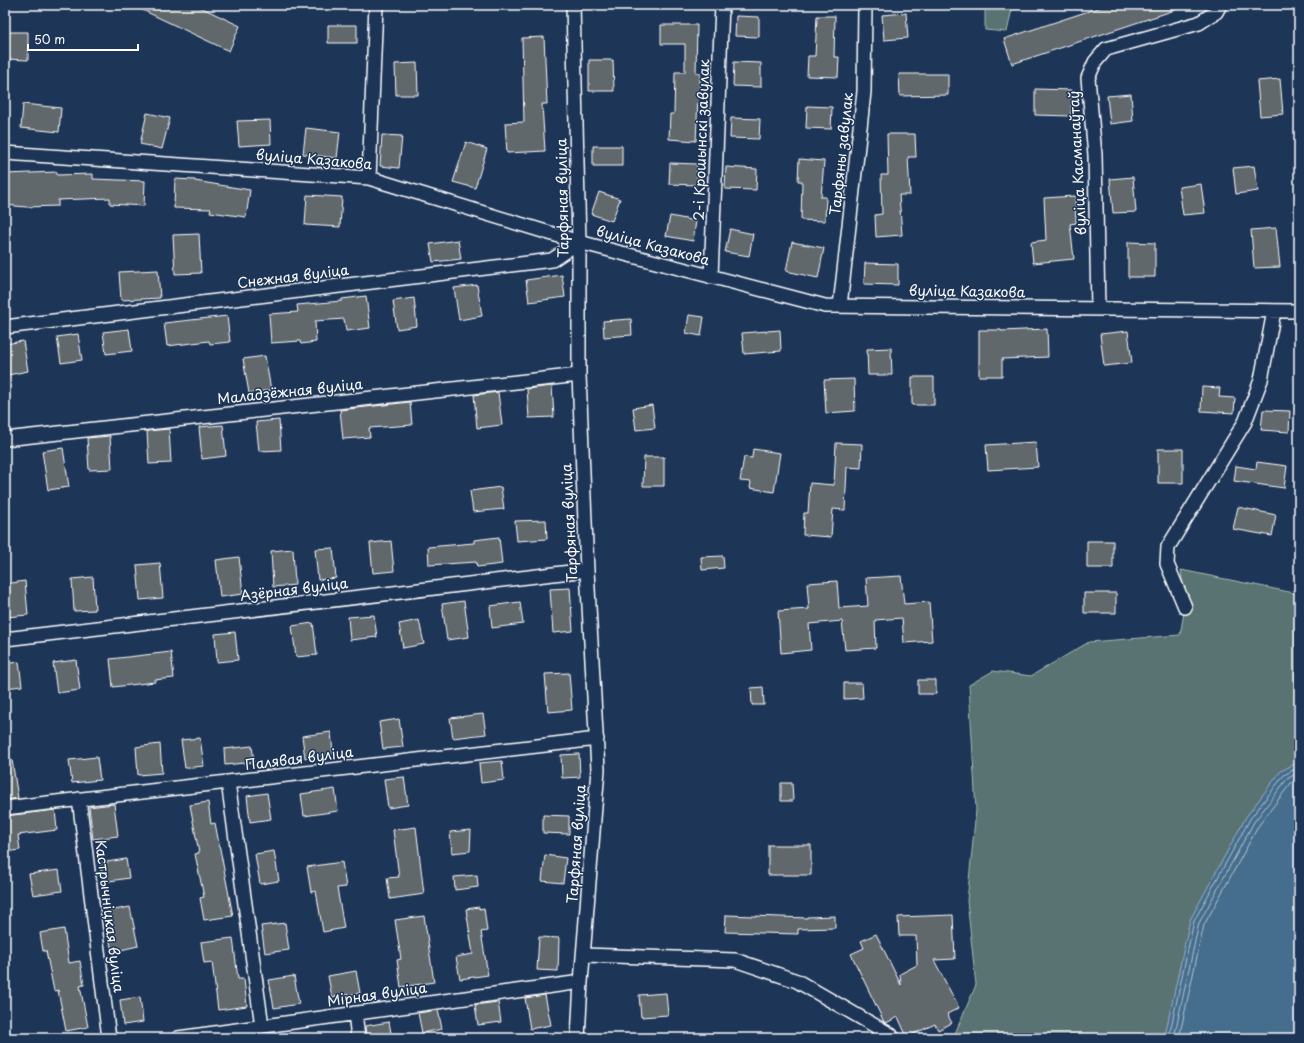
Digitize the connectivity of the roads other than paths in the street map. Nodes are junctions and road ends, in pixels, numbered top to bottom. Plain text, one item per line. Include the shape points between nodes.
1 (376, 5) edge
2 (573, 5) edge
3 (722, 5) edge
4 (865, 5) edge
5 (1220, 5) edge
6 (5, 153) edge
7 (370, 178) junction
8 (579, 242) junction
9 (711, 277) junction
10 (840, 306) junction
11 (1098, 309) junction
12 (1274, 311) junction
13 (1299, 311) edge
14 (5, 327) edge
15 (579, 375) junction
16 (5, 439) edge
17 (587, 570) junction
18 (1185, 607) dead end
19 (5, 639) edge
20 (597, 739) junction
21 (228, 782) junction
22 (79, 799) junction
23 (5, 808) edge
24 (584, 955) junction
25 (581, 982) junction
26 (354, 1013) junction
27 (262, 1026) junction
28 (109, 1038) edge
29 (178, 1038) edge
30 (358, 1038) edge
31 (578, 1038) edge
32 (893, 1038) edge

1 - 7 street
2 - 8 street, Тарфяная вуліца
3 - 9 street, 2-і Крошынскі завулак
4 - 10 street, Тарфяны завулак via 864,92
5 - 11 street, вуліца Касманаўтаў via 1216,12 1199,23 1106,49 1095,62 1088,78 1095,155
6 - 7 street, вуліца Казакова
7 - 8 street, вуліца Казакова
8 - 9 street, вуліца Казакова
8 - 14 street, Снежная вуліца via 552,260
8 - 15 street, Тарфяная вуліца
9 - 10 street, вуліца Казакова via 825,306
10 - 11 street, вуліца Казакова
11 - 12 street, вуліца Казакова
12 - 13 street, вуліца Казакова
12 - 18 street via 1261,380 1245,422 1168,547 1167,564
15 - 16 street, Маладзёжная вуліца
15 - 17 street, Тарфяная вуліца
17 - 19 street, Азёрная вуліца
17 - 20 street, Тарфяная вуліца
20 - 21 street, Палявая вуліца
20 - 24 street, Тарфяная вуліца via 598,769
21 - 22 street, Палявая вуліца
21 - 27 street
22 - 23 street, Палявая вуліца
22 - 28 street, Кастрычніцкая вуліца
24 - 25 street, Тарфяная вуліца
24 - 32 street via 735,960 797,980
25 - 26 street, Мірная вуліца
25 - 31 street, Тарфяная вуліца
26 - 27 street, Мірная вуліца
26 - 30 street
27 - 29 street, Мірная вуліца

